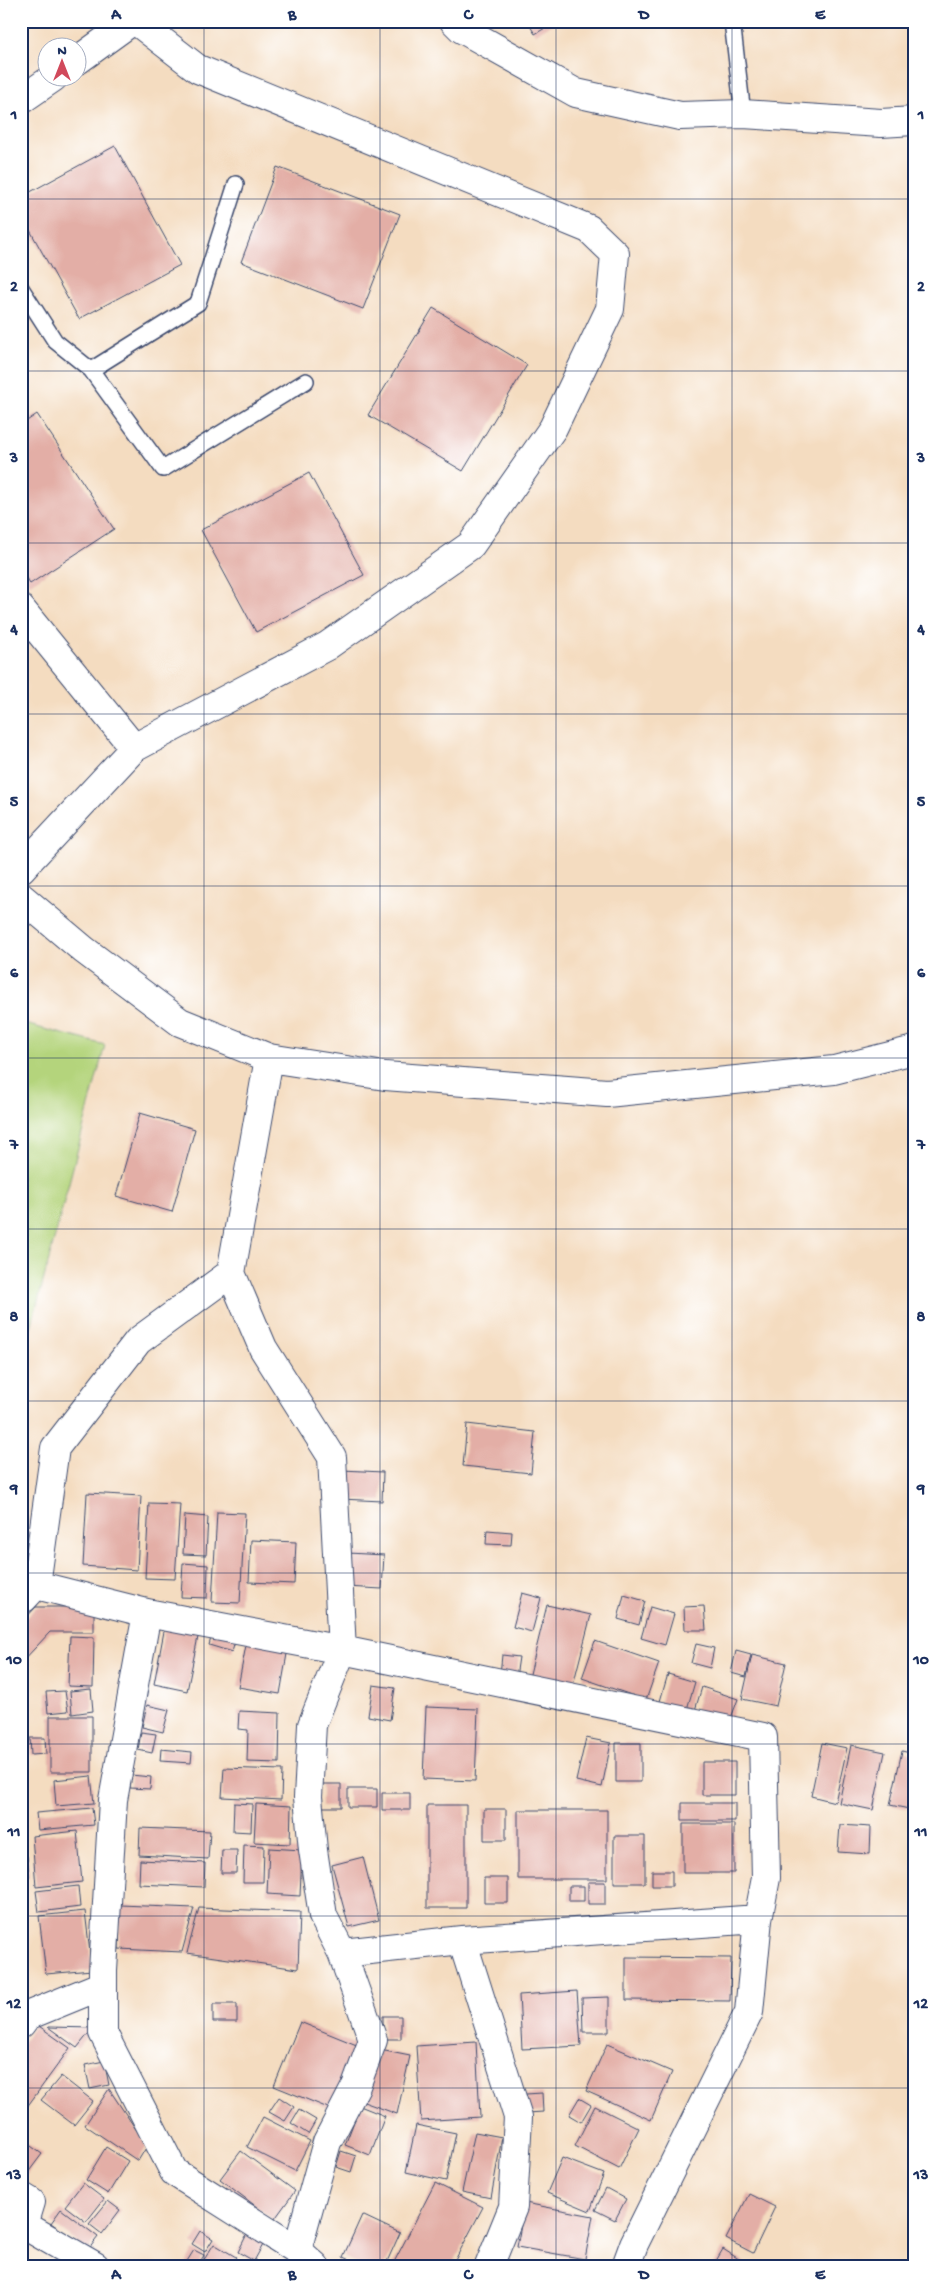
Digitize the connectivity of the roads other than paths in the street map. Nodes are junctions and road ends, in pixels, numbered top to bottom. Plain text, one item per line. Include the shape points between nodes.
1 (134, 21) edge
2 (454, 21) edge
3 (732, 21) edge
4 (88, 53) edge
5 (38, 88) edge
6 (21, 100) edge
7 (743, 114) junction
8 (914, 121) edge
9 (236, 184) dead end
10 (21, 288) edge
11 (91, 370) junction
12 (306, 381) dead end
13 (21, 609) edge
14 (134, 748) junction
15 (21, 869) edge
16 (21, 897) edge
17 (914, 1050) edge
18 (269, 1058) junction
19 (231, 1273) junction
20 (26, 1589) edge
21 (147, 1613) junction
22 (342, 1650) junction
23 (758, 1919) junction
24 (462, 1940) junction
25 (342, 1953) junction
26 (103, 1985) junction
27 (21, 2024) edge
28 (21, 2196) edge
29 (23, 2228) edge
30 (306, 2258) edge
31 (95, 2266) edge
32 (489, 2266) edge
33 (626, 2266) edge

1 - 4 street
1 - 14 street via 198,69 589,229 615,254 610,309 553,428 471,546 327,646
2 - 7 street via 462,29 576,93 680,116
3 - 7 lane
5 - 6 street
7 - 8 street via 881,123
9 - 11 lane via 198,303
10 - 11 lane via 55,341
11 - 12 lane via 163,469
13 - 14 street
14 - 15 street
16 - 18 street via 84,950 180,1022
17 - 18 street via 834,1070 607,1094 385,1076
18 - 19 street
19 - 20 street via 138,1341 55,1448
19 - 22 street via 263,1348 332,1457
20 - 21 street
21 - 22 street
21 - 26 street via 113,1800
22 - 23 street via 763,1737 766,1878
22 - 25 street via 312,1725 308,1797 324,1916
23 - 24 street
23 - 33 street via 749,2012
24 - 25 street
24 - 32 street via 518,2117 513,2207
25 - 30 street via 373,2040 356,2086 328,2142
26 - 27 street via 27,2016
26 - 30 street via 103,2033 174,2172
28 - 29 street via 31,2202
29 - 31 street

